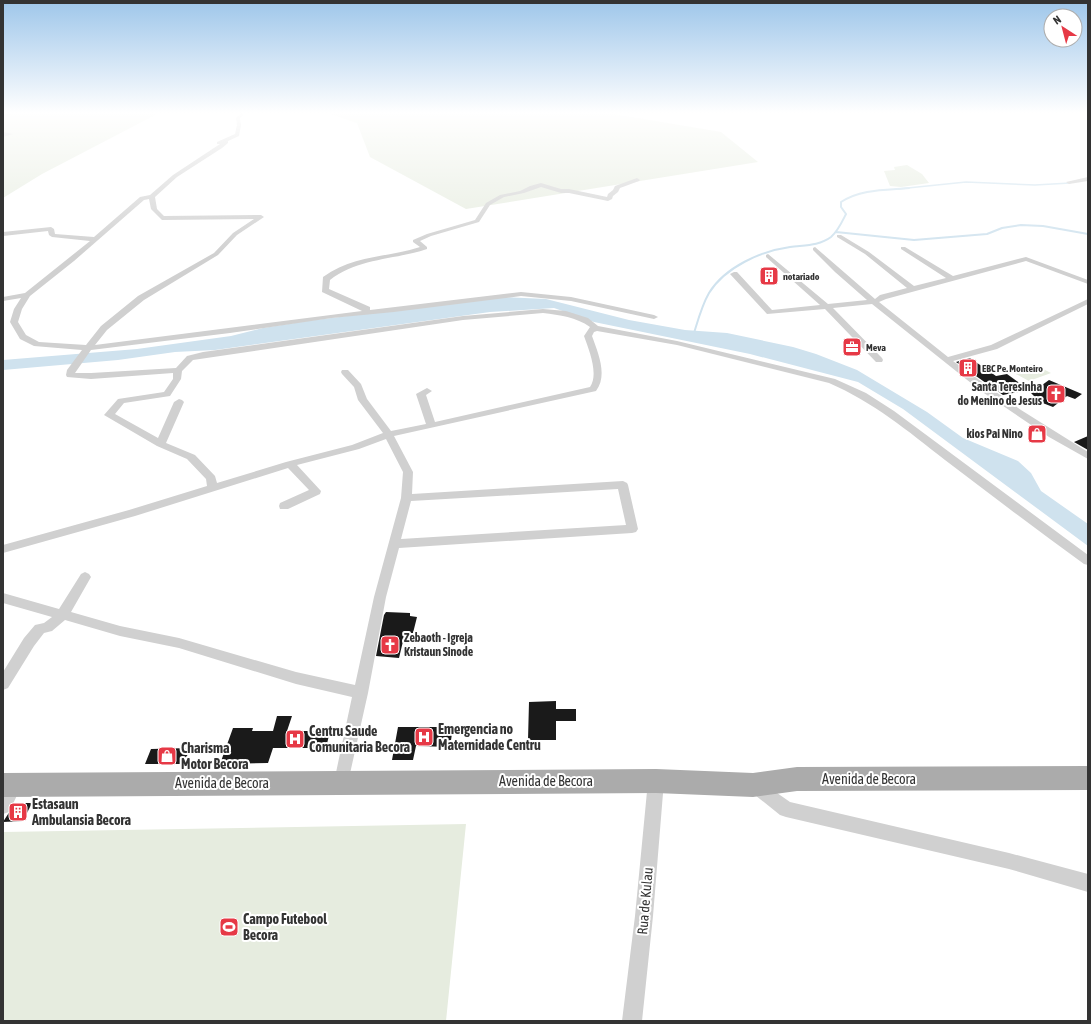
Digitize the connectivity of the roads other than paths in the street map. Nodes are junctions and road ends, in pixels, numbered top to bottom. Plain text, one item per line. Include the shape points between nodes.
1 (193, 161) edge
2 (198, 161) edge
3 (1088, 179) edge
4 (637, 180) dead end
5 (1069, 182) dead end
6 (152, 197) junction
7 (142, 198) junction
8 (3, 234) edge
9 (840, 236) dead end
10 (94, 239) junction
11 (903, 248) dead end
12 (815, 249) dead end
13 (768, 256) dead end
14 (734, 274) dead end
15 (951, 278) junction
16 (1088, 282) edge
17 (913, 289) junction
18 (27, 294) junction
19 (3, 299) edge
20 (1088, 301) edge
21 (874, 302) junction
22 (827, 307) junction
23 (365, 312) junction
24 (654, 317) dead end
25 (596, 328) junction
26 (86, 350) junction
27 (879, 360) dead end
28 (946, 360) junction
29 (178, 370) junction
30 (345, 372) dead end
31 (427, 391) dead end
32 (179, 402) dead end
33 (431, 424) junction
34 (388, 435) junction
35 (160, 444) junction
36 (1088, 456) edge
37 (290, 464) junction
38 (213, 488) junction
39 (406, 498) junction
40 (284, 506) dead end
41 (394, 544) junction
42 (3, 549) edge
43 (1088, 561) edge
44 (84, 577) dead end
45 (3, 598) edge
46 (61, 614) junction
47 (3, 684) edge
48 (361, 693) junction
49 (1088, 778) edge
50 (656, 781) junction
51 (342, 782) junction
52 (9, 784) edge
53 (753, 785) junction
54 (3, 806) edge
55 (1088, 883) edge
56 (632, 1021) edge

1 - 7 street
2 - 6 street
3 - 5 street
4 - 23 street via 617,187 608,199 541,185 502,196 488,204 477,221 415,241 425,248 413,253 367,260 333,272 326,279 325,290 367,309
6 - 7 street
6 - 26 street via 154,209 162,218 261,217 235,234 216,254 142,298 104,328
7 - 10 street
8 - 10 street via 22,230 51,229 52,235
9 - 17 street via 867,253
10 - 18 street via 72,260
11 - 15 street
12 - 21 street
13 - 22 street
14 - 22 street via 770,312
15 - 16 street via 1026,259
15 - 17 street
17 - 21 street
18 - 19 street
18 - 26 street via 14,322 23,337 37,344
20 - 28 street via 994,347
21 - 22 street
21 - 28 street
22 - 27 street
23 - 24 street via 539,294 590,302
23 - 26 street
25 - 29 street via 585,320 563,313 543,311 463,318 203,355 190,358
25 - 33 street via 591,330 588,336 596,363 597,383 593,389
25 - 43 street via 677,343 832,381 850,388 906,425
26 - 29 street via 70,374 86,376
28 - 36 street via 989,392
29 - 35 street via 177,379 167,394 121,401 109,415
30 - 34 street via 358,386 363,400
31 - 33 street via 421,394
32 - 35 street
33 - 34 street
34 - 37 street via 356,447
34 - 39 street via 408,472
35 - 38 street via 191,457 211,478
37 - 38 street
37 - 40 street via 316,491
38 - 42 street via 131,514
39 - 41 street
39 - 41 street via 623,485 632,529
41 - 48 street via 380,597
44 - 46 street via 68,607
45 - 46 street
46 - 47 street via 48,628 40,629 29,642
46 - 48 street via 120,631 180,643 296,678
48 - 51 street
49 - 53 main road, Avenida de Becora via 797,779
50 - 51 main road, Avenida de Becora
50 - 53 main road, Avenida de Becora
50 - 56 street, Rua de Kulau
51 - 52 main road, Avenida de Becora
52 - 54 street
53 - 55 street via 786,810 1009,861

